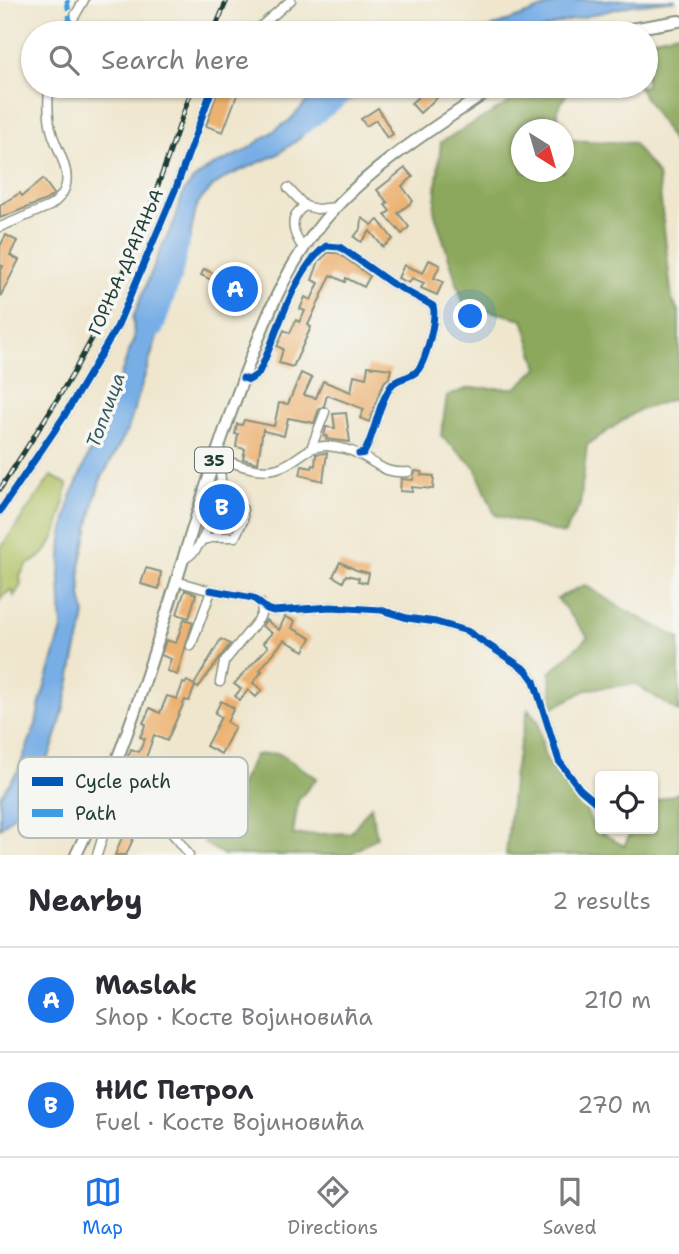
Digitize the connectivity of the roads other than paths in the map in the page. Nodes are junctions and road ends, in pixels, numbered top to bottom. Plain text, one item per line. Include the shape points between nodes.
1 (84, 0) edge
2 (291, 0) edge
3 (72, 21) edge
4 (267, 21) edge
5 (679, 21) edge
6 (658, 24) edge
7 (50, 98) edge
8 (210, 98) edge
9 (479, 98) edge
10 (288, 188) dead end
11 (305, 206) junction
12 (336, 207) junction
13 (0, 227) edge
14 (303, 248) junction
15 (243, 378) junction
16 (325, 412) dead end
17 (312, 446) junction
18 (359, 454) junction
19 (214, 460) junction
20 (408, 472) dead end
21 (220, 480) junction
22 (224, 505) junction
23 (0, 511) edge
24 (216, 537) junction
25 (202, 540) junction
26 (183, 560) junction
27 (176, 581) junction
28 (210, 590) junction
29 (261, 603) junction
30 (191, 646) dead end
31 (220, 682) dead end
32 (120, 757) edge
33 (595, 802) edge
34 (86, 838) edge
35 (176, 838) edge
36 (76, 855) edge
37 (189, 855) edge

1 - 3 street
2 - 4 street
5 - 6 main road
7 - 13 street via 52,134 67,173 64,189 51,206
8 - 23 street, ГОРЊА ДРАГАЊА via 117,327
9 - 12 main road, 35 via 383,165
10 - 11 street
11 - 12 street
11 - 14 street via 293,218 295,236
12 - 14 main road, 35
14 - 15 main road, 35 via 280,286
15 - 18 street via 258,374 306,269 326,246 340,247 433,306 435,316 424,359 418,370 392,384 371,441
15 - 19 main road, 35
16 - 17 street
17 - 18 street
17 - 19 street via 281,467 266,471
18 - 20 street via 386,471
19 - 21 street
19 - 26 main road, 35
21 - 22 street
21 - 25 street
22 - 24 street
22 - 24 street via 243,509 243,521 235,537
24 - 25 street
25 - 26 street
26 - 27 main road, 35
27 - 28 street
27 - 32 main road, 35
28 - 29 street via 253,597
28 - 30 street
29 - 31 street via 259,619 224,662
29 - 33 street via 273,611 381,610 467,631 526,670 534,681 559,761
34 - 36 main road, 35
35 - 37 street

